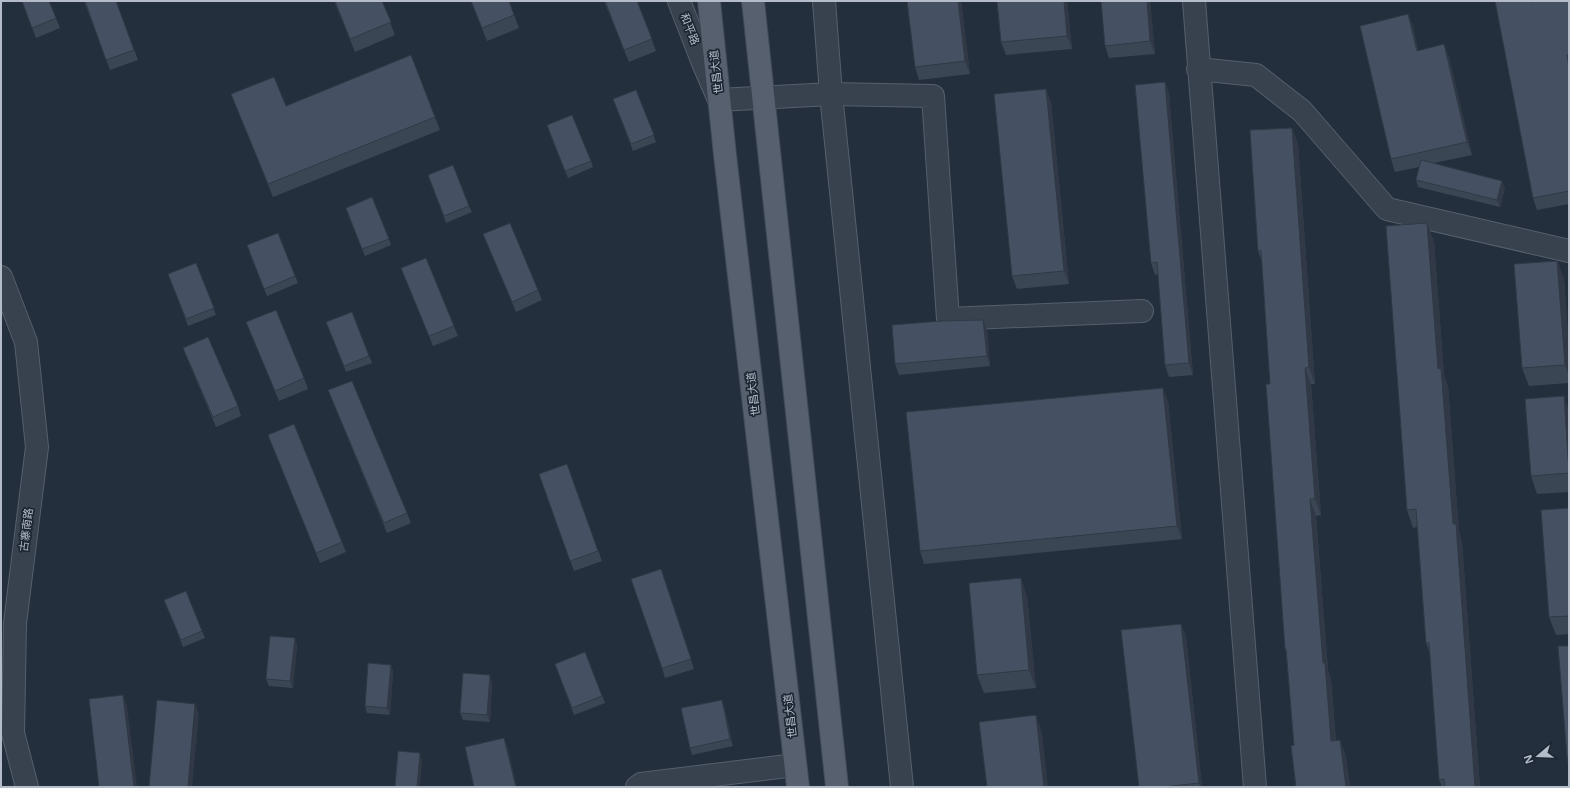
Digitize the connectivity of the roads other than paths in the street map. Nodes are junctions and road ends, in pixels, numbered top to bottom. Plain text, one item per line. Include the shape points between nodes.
1 (679, 1) edge
2 (708, 1) edge
3 (753, 1) edge
4 (824, 1) edge
5 (1194, 1) edge
6 (1198, 69) junction
7 (831, 94) junction
8 (763, 98) junction
9 (719, 100) junction
10 (1569, 251) edge
11 (1, 277) edge
12 (1142, 311) dead end
13 (796, 764) junction
14 (27, 787) edge
15 (637, 787) edge
16 (798, 787) edge
17 (837, 787) edge
18 (902, 787) edge
19 (1255, 787) edge

1 - 9 street, 和平路
2 - 9 main road, 世昌大道
3 - 8 main road
4 - 7 street
5 - 6 street
6 - 10 street via 1256,76 1302,111 1387,209
6 - 19 street
7 - 8 street
7 - 12 street via 933,96 948,319
7 - 18 street
8 - 9 street
8 - 17 main road
9 - 13 main road, 世昌大道
11 - 14 street, 古寨南路 via 26,342 37,447 14,623 13,732
13 - 15 street via 641,784
13 - 16 main road, 世昌大道

